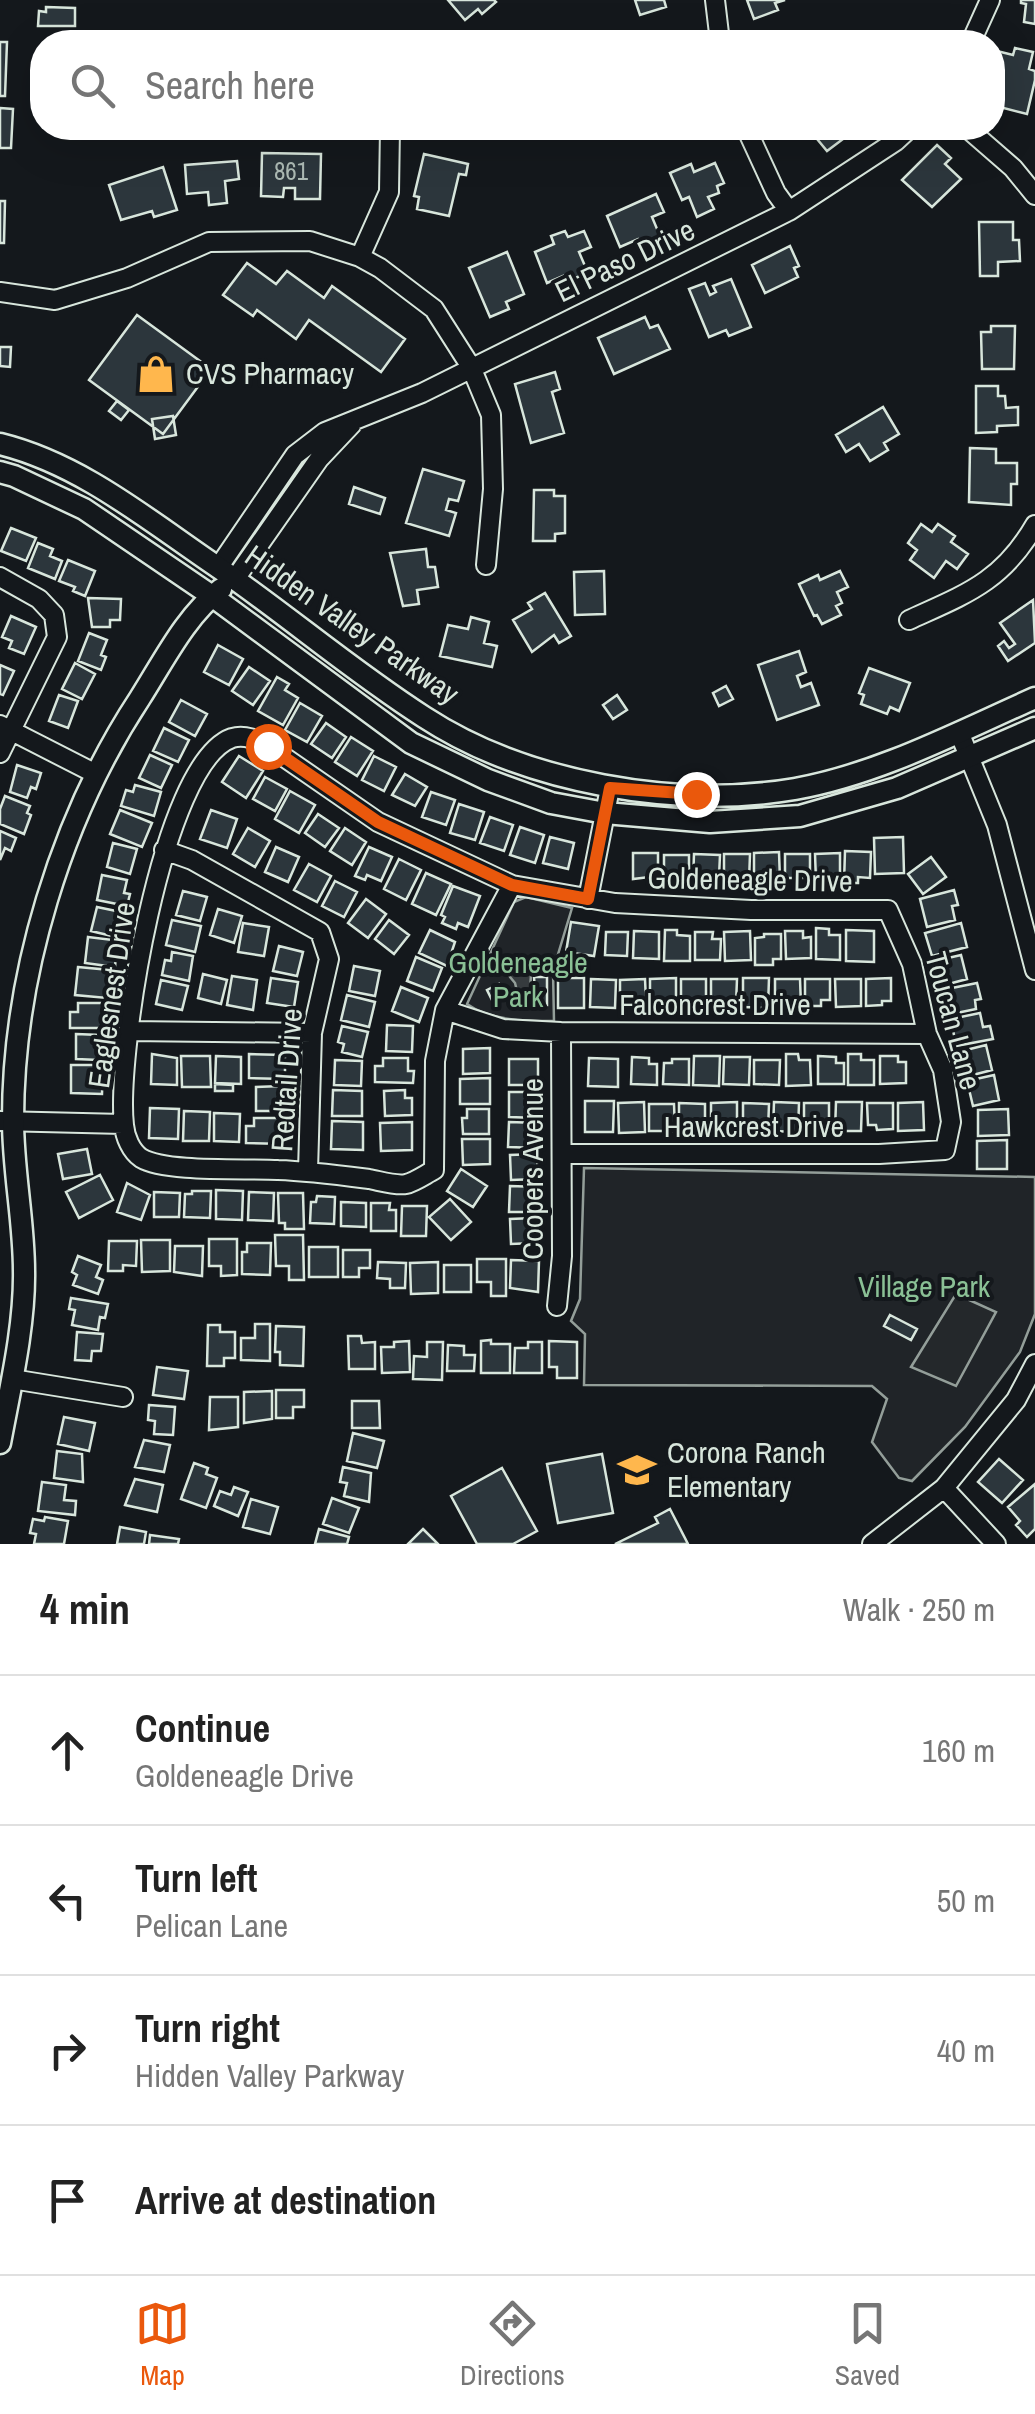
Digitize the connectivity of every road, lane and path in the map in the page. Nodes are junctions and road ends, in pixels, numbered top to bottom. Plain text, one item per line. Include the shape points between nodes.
1 (716, 0) edge
2 (990, 0) edge
3 (719, 30) edge
4 (976, 30) edge
5 (390, 140) edge
6 (752, 140) edge
7 (897, 140) edge
8 (981, 140) edge
9 (1035, 195) edge
10 (789, 211) junction
11 (360, 257) junction
12 (0, 292) edge
13 (471, 367) junction
14 (0, 444) edge
15 (0, 472) edge
16 (1035, 525) edge
17 (486, 565) dead end
18 (226, 573) junction
19 (0, 577) edge
20 (212, 596) junction
21 (909, 620) dead end
22 (1035, 698) edge
23 (6, 728) edge
24 (1035, 728) edge
25 (959, 732) junction
26 (232, 738) joint
27 (0, 752) edge
28 (972, 758) junction
29 (96, 774) junction
30 (610, 788) junction
31 (605, 813) junction
32 (164, 850) junction
33 (512, 885) junction
34 (588, 899) junction
35 (888, 910) joint
36 (1035, 970) edge
37 (446, 1010) junction
38 (129, 1031) junction
39 (560, 1032) junction
40 (312, 1034) junction
41 (928, 1034) junction
42 (7, 1121) edge
43 (123, 1124) junction
44 (946, 1150) joint
45 (562, 1154) junction
46 (308, 1171) junction
47 (557, 1306) dead end
48 (1035, 1364) edge
49 (12, 1379) junction
50 (123, 1397) dead end
51 (0, 1444) edge
52 (944, 1488) junction
53 (872, 1544) edge
54 (996, 1544) edge

1 - 3 street
2 - 4 street
5 - 11 street via 389,192
6 - 10 street
7 - 10 street, El Paso Drive
8 - 9 street
10 - 13 street, El Paso Drive
11 - 12 street via 310,242 209,242 55,300
11 - 13 street via 434,309
13 - 17 street via 492,415
13 - 18 street, El Paso Drive via 352,423
14 - 18 main road, Hidden Valley Parkway via 98,486
15 - 20 main road, Hidden Valley Parkway via 84,510
16 - 21 street via 994,578
18 - 20 main road
18 - 30 main road, Hidden Valley Parkway via 426,719 499,755
19 - 23 street via 39,599 54,615 57,637
20 - 29 main road via 158,669
20 - 31 main road, Hidden Valley Parkway via 411,742 536,798
22 - 25 main road, Hidden Valley Parkway
23 - 27 street
23 - 29 street
24 - 28 main road, Hidden Valley Parkway
25 - 28 street
25 - 30 main road, Hidden Valley Parkway via 888,762 795,788 710,795
26 - 32 street, Eaglesnest Drive via 214,750 194,781
26 - 33 street, Goldeneagle Drive via 251,737 378,822
28 - 31 main road, Hidden Valley Parkway via 800,816 710,822
28 - 36 street
29 - 42 main road via 58,862 32,964
30 - 31 street
31 - 34 street
32 - 38 street, Eaglesnest Drive via 140,943
32 - 40 street, Redtail Drive via 320,932 329,959
33 - 34 street, Goldeneagle Drive
33 - 37 street
34 - 35 street, Goldeneagle Drive via 751,910
35 - 41 street, Toucan Lane via 912,964
37 - 39 street, Falconcrest Drive via 503,1029
37 - 46 street via 436,1061 434,1170 406,1184
38 - 40 street
38 - 43 street, Eaglesnest Drive
39 - 41 street, Falconcrest Drive
39 - 45 street, Coopers Avenue
40 - 46 street, Redtail Drive
41 - 44 street, Toucan Lane via 943,1070 951,1122
42 - 43 street
42 - 49 main road via 25,1274
43 - 46 street, Eaglesnest Drive via 140,1157 164,1165
44 - 45 street, Hawkcrest Drive
45 - 47 street, Coopers Avenue
48 - 52 street via 1016,1400
49 - 50 street
49 - 51 main road
52 - 53 street
52 - 54 street

